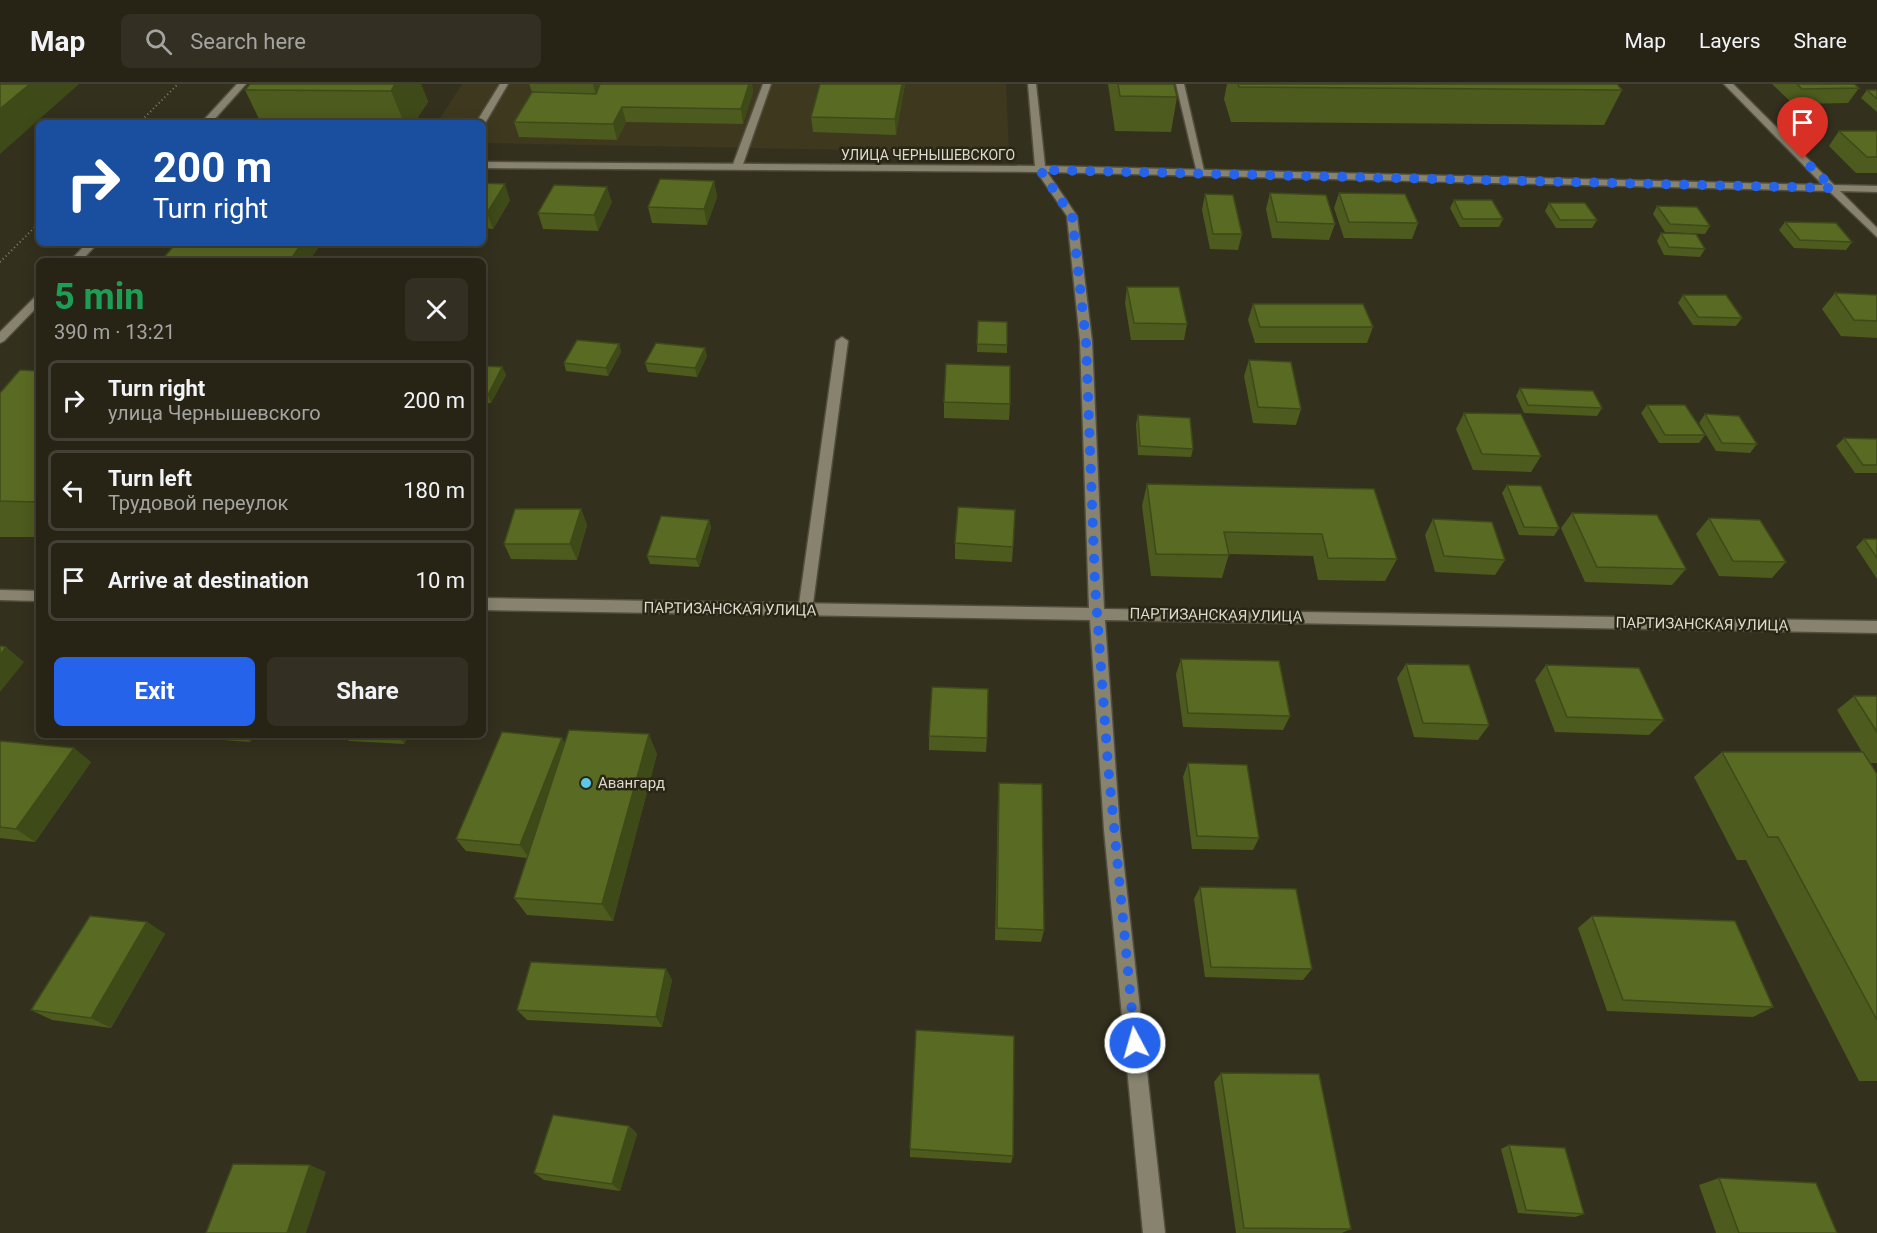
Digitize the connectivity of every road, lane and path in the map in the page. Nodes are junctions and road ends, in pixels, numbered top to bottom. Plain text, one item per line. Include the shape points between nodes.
1 (178, 84) edge
2 (243, 84) edge
3 (504, 84) edge
4 (767, 84) edge
5 (1032, 84) edge
6 (1180, 84) edge
7 (1728, 84) edge
8 (142, 120) edge
9 (209, 120) edge
10 (482, 120) edge
11 (486, 165) edge
12 (737, 167) junction
13 (1040, 170) junction
14 (1202, 173) junction
15 (1833, 188) junction
16 (1877, 189) edge
17 (36, 226) edge
18 (1877, 234) edge
19 (90, 246) edge
20 (78, 258) edge
21 (0, 262) edge
22 (36, 302) edge
23 (0, 339) edge
24 (842, 341) dead end
25 (0, 595) edge
26 (36, 596) edge
27 (486, 604) edge
28 (805, 610) junction
29 (1096, 613) junction
30 (1877, 627) edge
31 (1154, 1233) edge

1 - 8 path
2 - 9 street
3 - 10 street
4 - 12 street
5 - 13 street
6 - 14 street
7 - 15 street
11 - 12 street, УЛИЦА ЧЕРНЫШЕВСКОГО
12 - 13 street, УЛИЦА ЧЕРНЫШЕВСКОГО
13 - 14 street, УЛИЦА ЧЕРНЫШЕВСКОГО
13 - 29 street via 1072,216 1086,341
14 - 15 street, УЛИЦА ЧЕРНЫШЕВСКОГО
15 - 16 street, УЛИЦА ЧЕРНЫШЕВСКОГО
15 - 18 street
17 - 21 path
19 - 20 street
22 - 23 street
24 - 28 street
25 - 26 street
27 - 28 street, ПАРТИЗАНСКАЯ УЛИЦА
28 - 29 street, ПАРТИЗАНСКАЯ УЛИЦА
29 - 30 street, ПАРТИЗАНСКАЯ УЛИЦА
29 - 31 street via 1113,830

